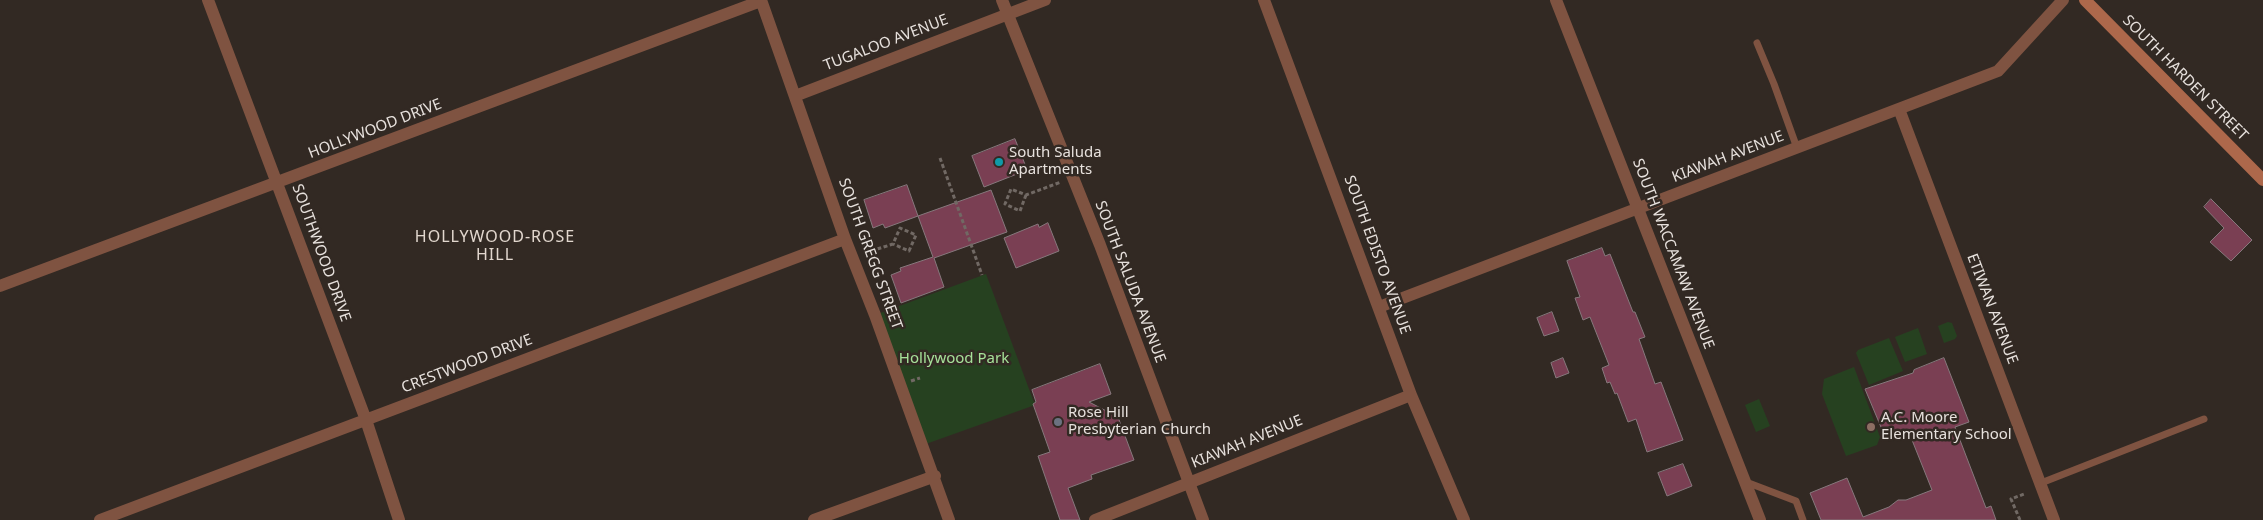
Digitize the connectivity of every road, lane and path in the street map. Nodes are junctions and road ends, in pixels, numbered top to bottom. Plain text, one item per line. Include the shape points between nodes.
1 (208, 0) edge
2 (1002, 0) edge
3 (1045, 0) edge
4 (1264, 0) edge
5 (1556, 0) edge
6 (2063, 0) edge
7 (2085, 0) edge
8 (761, 1) edge
9 (1008, 14) junction
10 (1757, 43) dead end
11 (795, 96) junction
12 (1899, 109) junction
13 (1797, 148) junction
14 (940, 158) dead end
15 (2263, 180) edge
16 (278, 182) junction
17 (1061, 182) dead end
18 (1026, 195) junction
19 (1638, 209) junction
20 (845, 239) junction
21 (893, 244) junction
22 (853, 258) junction
23 (982, 275) dead end
24 (0, 286) edge
25 (1379, 307) junction
26 (1411, 395) junction
27 (2204, 418) dead end
28 (366, 420) junction
29 (934, 476) junction
30 (1745, 482) junction
31 (1188, 483) junction
32 (2040, 483) junction
33 (2024, 494) dead end
34 (100, 520) edge
35 (399, 520) edge
36 (814, 520) edge
37 (949, 520) edge
38 (1094, 520) edge
39 (1203, 520) edge
40 (1464, 520) edge
41 (1760, 520) edge
42 (1803, 520) edge
43 (2020, 520) edge
44 (2054, 520) edge

1 - 16 street, SOUTHWOOD DRIVE
2 - 9 street, SOUTH SALUDA AVENUE
3 - 9 street, TUGALOO AVENUE
4 - 25 street, SOUTH EDISTO AVENUE
5 - 19 street, SOUTH WACCAMAW AVENUE
6 - 12 street, KIAWAH AVENUE via 1998,71
7 - 15 main road, SOUTH HARDEN STREET
8 - 11 street, SOUTH GREGG STREET
8 - 16 street, HOLLYWOOD DRIVE
9 - 11 street, TUGALOO AVENUE
9 - 31 street, SOUTH SALUDA AVENUE via 1100,245
10 - 13 lane
11 - 20 street, SOUTH GREGG STREET
12 - 13 street, KIAWAH AVENUE
12 - 32 street, ETIWAN AVENUE
13 - 19 street, KIAWAH AVENUE
14 - 23 path
16 - 24 street, HOLLYWOOD DRIVE
16 - 28 street, SOUTHWOOD DRIVE
17 - 18 path
18 - 18 path via 1011,189 1005,204 1020,211
19 - 25 street, KIAWAH AVENUE
19 - 30 street, SOUTH WACCAMAW AVENUE
20 - 22 street, SOUTH GREGG STREET
20 - 28 street, CRESTWOOD DRIVE
21 - 21 path via 900,228 916,235 909,251
21 - 22 path
22 - 29 street, SOUTH GREGG STREET
25 - 26 street, SOUTH EDISTO AVENUE
26 - 31 street, KIAWAH AVENUE
26 - 40 street, SOUTH EDISTO AVENUE
27 - 32 lane
28 - 34 street, CRESTWOOD DRIVE
28 - 35 street, SOUTHWOOD DRIVE
29 - 36 street
29 - 37 street, SOUTH GREGG STREET
30 - 41 street, SOUTH WACCAMAW AVENUE
30 - 42 lane via 1796,501
31 - 38 street, KIAWAH AVENUE
31 - 39 street, SOUTH SALUDA AVENUE
32 - 44 street, ETIWAN AVENUE
33 - 43 path via 2011,499

